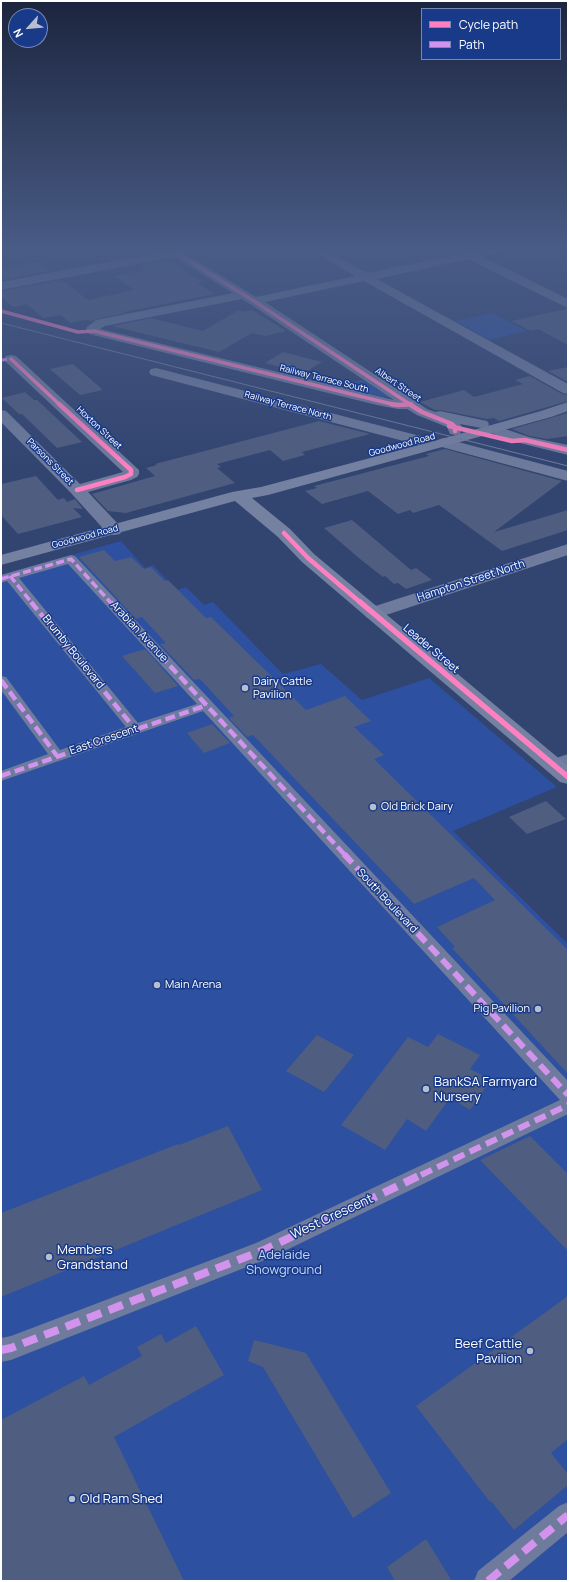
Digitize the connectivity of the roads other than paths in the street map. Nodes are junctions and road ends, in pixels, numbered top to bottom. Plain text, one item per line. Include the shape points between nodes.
1 (108, 322) edge
2 (285, 322) edge
3 (445, 322) edge
4 (11, 359) dead end
5 (156, 372) dead end
6 (568, 390) edge
7 (411, 404) junction
8 (568, 404) edge
9 (1, 414) edge
10 (488, 426) junction
11 (461, 433) junction
12 (419, 440) junction
13 (442, 443) junction
14 (568, 450) edge
15 (476, 452) junction
16 (568, 476) edge
17 (77, 490) junction
18 (238, 495) junction
19 (114, 530) junction
20 (568, 549) edge
21 (1, 560) edge
22 (6, 578) edge
23 (373, 613) junction
24 (1, 680) edge
25 (207, 705) junction
26 (135, 729) junction
27 (57, 756) junction
28 (564, 768) edge
29 (1, 776) edge
30 (568, 1095) edge
31 (568, 1105) edge
32 (1, 1350) edge
33 (568, 1515) edge
34 (488, 1581) edge

1 - 7 street, Railway Terrace South via 94,327 94,331 377,402
2 - 7 street, Albert Street
3 - 6 street
4 - 17 street, Hoxton Street via 132,470 131,474 125,477
5 - 12 street, Railway Terrace North
7 - 10 street, Albert Street via 436,414
7 - 11 street, Albert Street via 425,414 452,424
8 - 10 main road, Goodwood Road
9 - 17 street, Parsons Street
10 - 11 main road, Goodwood Road
10 - 14 street via 525,440
11 - 12 main road, Goodwood Road
11 - 13 main road, Goodwood Road
11 - 15 street via 464,445
12 - 18 main road, Goodwood Road via 273,479
13 - 15 street
13 - 18 main road, Goodwood Road via 262,492
15 - 16 street
17 - 19 street, Parsons Street
18 - 19 main road, Goodwood Road
18 - 23 main road, Leader Street
19 - 21 main road, Goodwood Road
20 - 23 street, Hampton Street North
22 - 25 street, Arabian Avenue via 71,559
22 - 26 street, Brumby Boulevard
23 - 28 main road, Leader Street
24 - 27 street
25 - 26 street, East Crescent
25 - 30 street, South Boulevard
26 - 27 street, East Crescent
27 - 29 street, East Crescent
31 - 32 street, West Crescent via 264,1250
33 - 34 street

